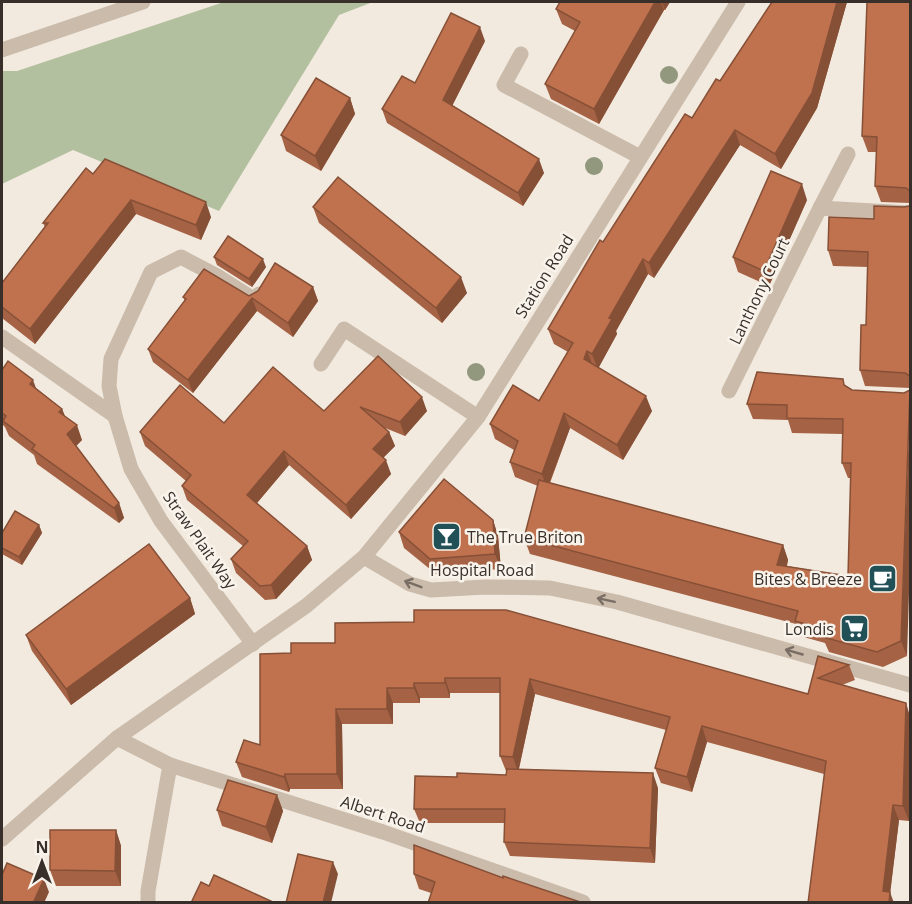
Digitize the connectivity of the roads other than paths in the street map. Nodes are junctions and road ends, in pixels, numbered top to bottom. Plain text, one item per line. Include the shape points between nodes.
1 (143, 2) edge
2 (738, 2) edge
3 (2, 50) edge
4 (521, 54) dead end
5 (849, 154) dead end
6 (640, 157) junction
7 (820, 208) junction
8 (910, 213) edge
9 (266, 284) edge
10 (5, 340) edge
11 (321, 364) dead end
12 (729, 391) dead end
13 (115, 416) junction
14 (478, 417) junction
15 (364, 557) junction
16 (253, 644) junction
17 (910, 686) edge
18 (117, 738) junction
19 (170, 765) junction
20 (2, 839) edge
21 (148, 903) edge
22 (583, 903) edge

1 - 3 street
2 - 6 street, Station Road
4 - 6 street via 504,85
5 - 7 street, Lanthony Court
6 - 14 street, Station Road
7 - 8 street
7 - 12 street, Lanthony Court
9 - 13 street, Straw Plait Way via 255,300 181,257 151,272 111,359 109,386
10 - 13 street
11 - 14 street via 344,329
13 - 16 street, Straw Plait Way via 131,469 161,521
14 - 15 street, Station Road
15 - 16 street
17 -> 15 street, Hospital Road via 617,602 550,588 431,590 410,584
16 - 18 street
18 - 19 street, Albert Road
18 - 20 street
19 - 21 street
19 - 22 street, Albert Road via 383,832

